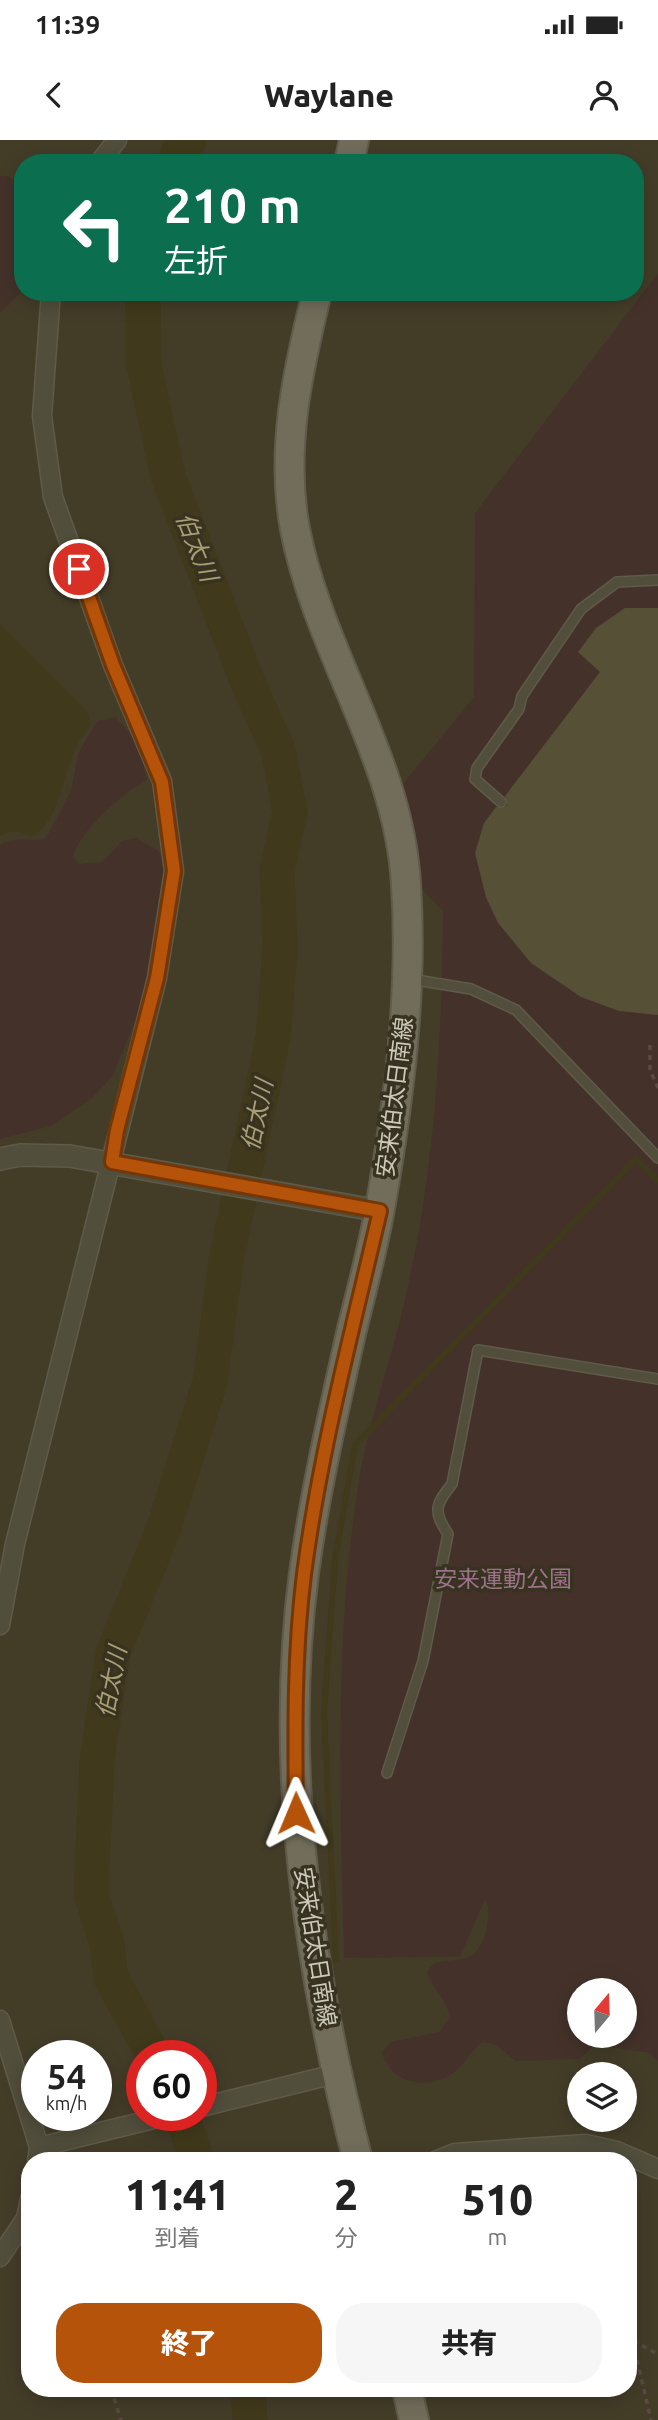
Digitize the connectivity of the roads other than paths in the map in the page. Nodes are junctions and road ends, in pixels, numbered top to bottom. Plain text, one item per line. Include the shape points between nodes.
1 (117, 140) edge
2 (106, 154) edge
3 (50, 301) edge
4 (315, 301) edge
5 (658, 580) edge
6 (501, 802) dead end
7 (408, 979) junction
8 (658, 1158) edge
9 (0, 1159) edge
10 (118, 1163) junction
11 (380, 1211) junction
12 (658, 1379) edge
13 (11, 1573) junction
14 (0, 1594) edge
15 (0, 1625) edge
16 (387, 1773) dead end
17 (0, 2020) edge
18 (335, 2074) junction
19 (217, 2103) edge
20 (126, 2127) edge
21 (44, 2150) edge
22 (356, 2152) edge
23 (470, 2152) edge
24 (619, 2152) edge
25 (637, 2160) edge
26 (658, 2169) edge
27 (21, 2226) edge
28 (0, 2257) edge
29 (409, 2397) edge
30 (414, 2420) edge

1 - 2 street
3 - 10 street via 42,416 53,497 113,665 162,782 174,871 157,978 117,1130
4 - 7 main road, 安来伯太日南線 via 290,421 294,527 307,577 400,829
5 - 6 lane via 617,582 581,609 477,768 475,779
7 - 8 lane via 471,989 516,1010
7 - 11 main road, 安来伯太日南線
9 - 10 street via 70,1156
10 - 11 street
10 - 13 street
11 - 18 main road, 安来伯太日南線 via 334,1409 304,1572 297,1649 296,1813
12 - 16 lane via 478,1350 452,1484 438,1502 438,1518 449,1534 423,1661
13 - 14 street
13 - 15 street
17 - 21 street
18 - 19 street
18 - 22 main road, 安来伯太日南線
20 - 21 street
23 - 24 street via 586,2144
25 - 26 street
27 - 28 street
29 - 30 main road

